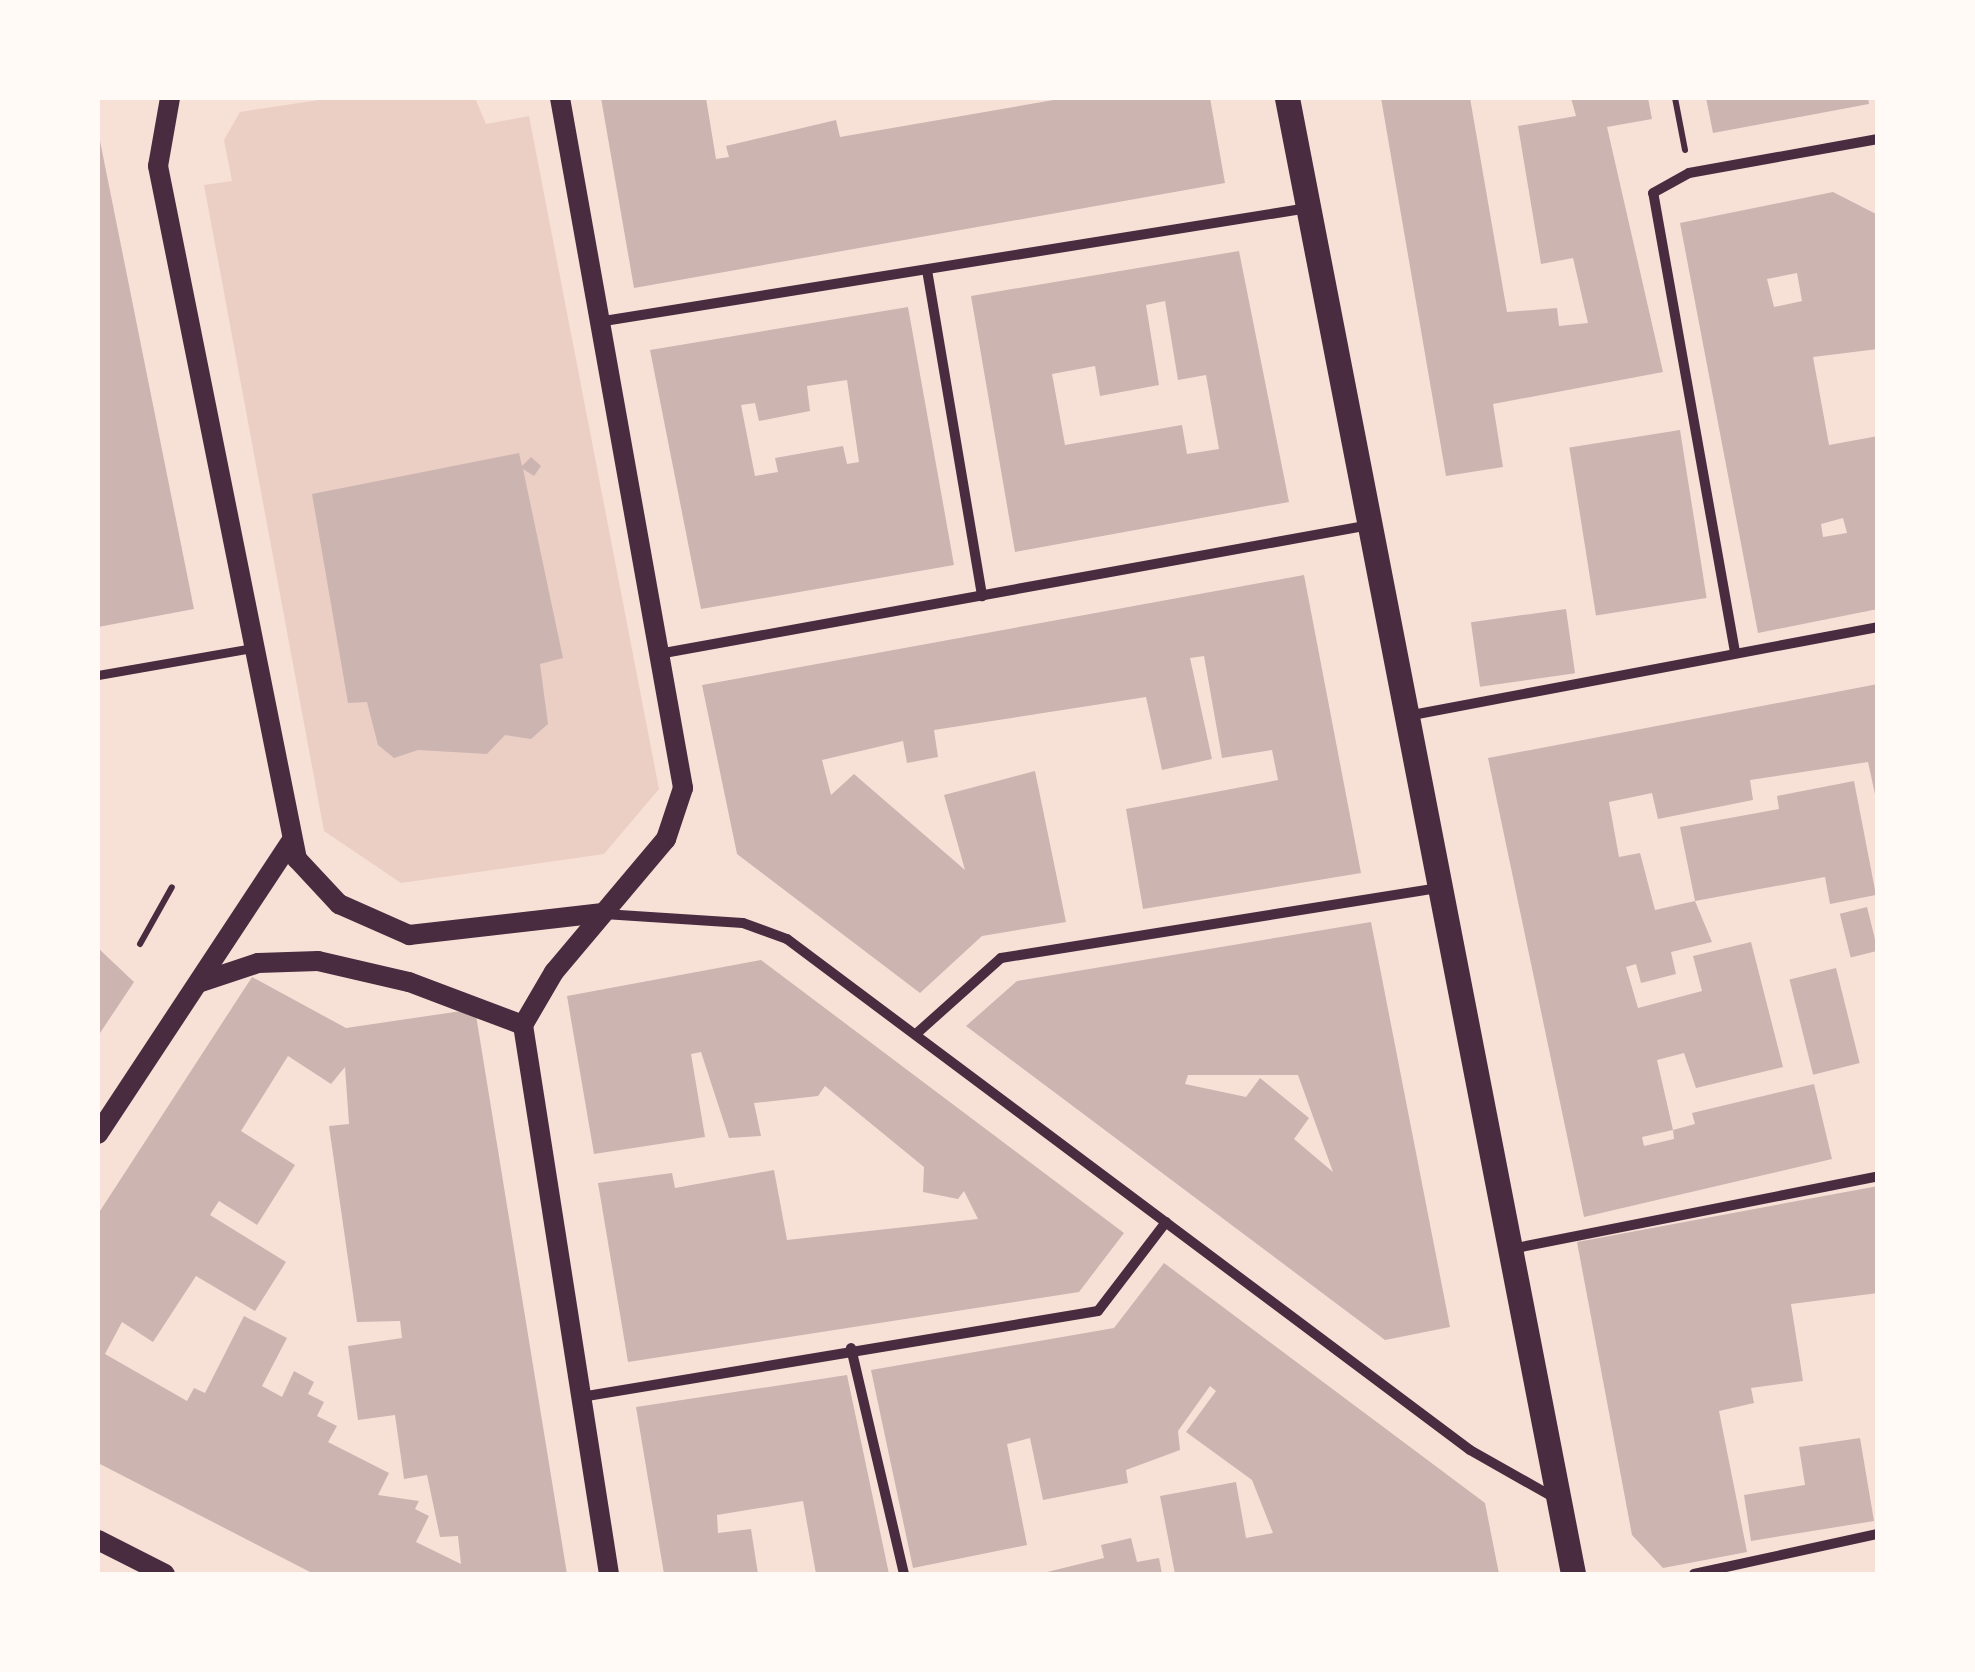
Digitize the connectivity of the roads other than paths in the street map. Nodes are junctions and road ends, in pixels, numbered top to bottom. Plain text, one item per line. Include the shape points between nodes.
1 (170, 98) edge
2 (560, 98) edge
3 (1287, 98) edge
4 (1878, 139) edge
5 (1309, 208) junction
6 (927, 270) junction
7 (604, 322) junction
8 (1364, 526) junction
9 (982, 596) junction
10 (1878, 627) edge
11 (253, 648) junction
12 (1735, 652) junction
13 (664, 654) junction
14 (98, 674) edge
15 (1402, 717) junction
16 (290, 843) junction
17 (1437, 888) junction
18 (603, 914) junction
19 (201, 982) junction
20 (523, 1024) junction
21 (916, 1034) junction
22 (98, 1134) edge
23 (1878, 1176) edge
24 (1166, 1222) junction
25 (1507, 1250) junction
26 (852, 1348) junction
27 (581, 1397) junction
28 (1556, 1499) junction
29 (1878, 1534) edge
30 (98, 1540) edge
31 (165, 1574) edge
32 (609, 1574) edge
33 (904, 1574) edge
34 (1574, 1574) edge
35 (1694, 1574) edge

1 - 11 main road via 158,166
2 - 7 main road
3 - 5 main road
4 - 12 street via 1689,173 1656,188
5 - 6 street
5 - 8 main road
6 - 7 street
6 - 9 street
7 - 13 main road
8 - 9 street
8 - 15 main road
9 - 13 street
10 - 12 street
11 - 14 street
11 - 16 main road
12 - 15 street
13 - 18 main road via 678,814
15 - 17 main road
16 - 18 main road via 327,894 396,932
16 - 19 main road
17 - 21 street via 1001,958
17 - 25 main road
18 - 20 main road
18 - 21 street via 766,927
19 - 20 main road via 258,964 318,960 410,982
19 - 22 main road
20 - 27 main road
21 - 24 street
23 - 25 street
24 - 26 street via 1098,1311
24 - 28 street via 1470,1450
25 - 28 main road
26 - 27 street
26 - 33 street
27 - 32 main road
28 - 34 main road
29 - 35 street
30 - 31 main road

